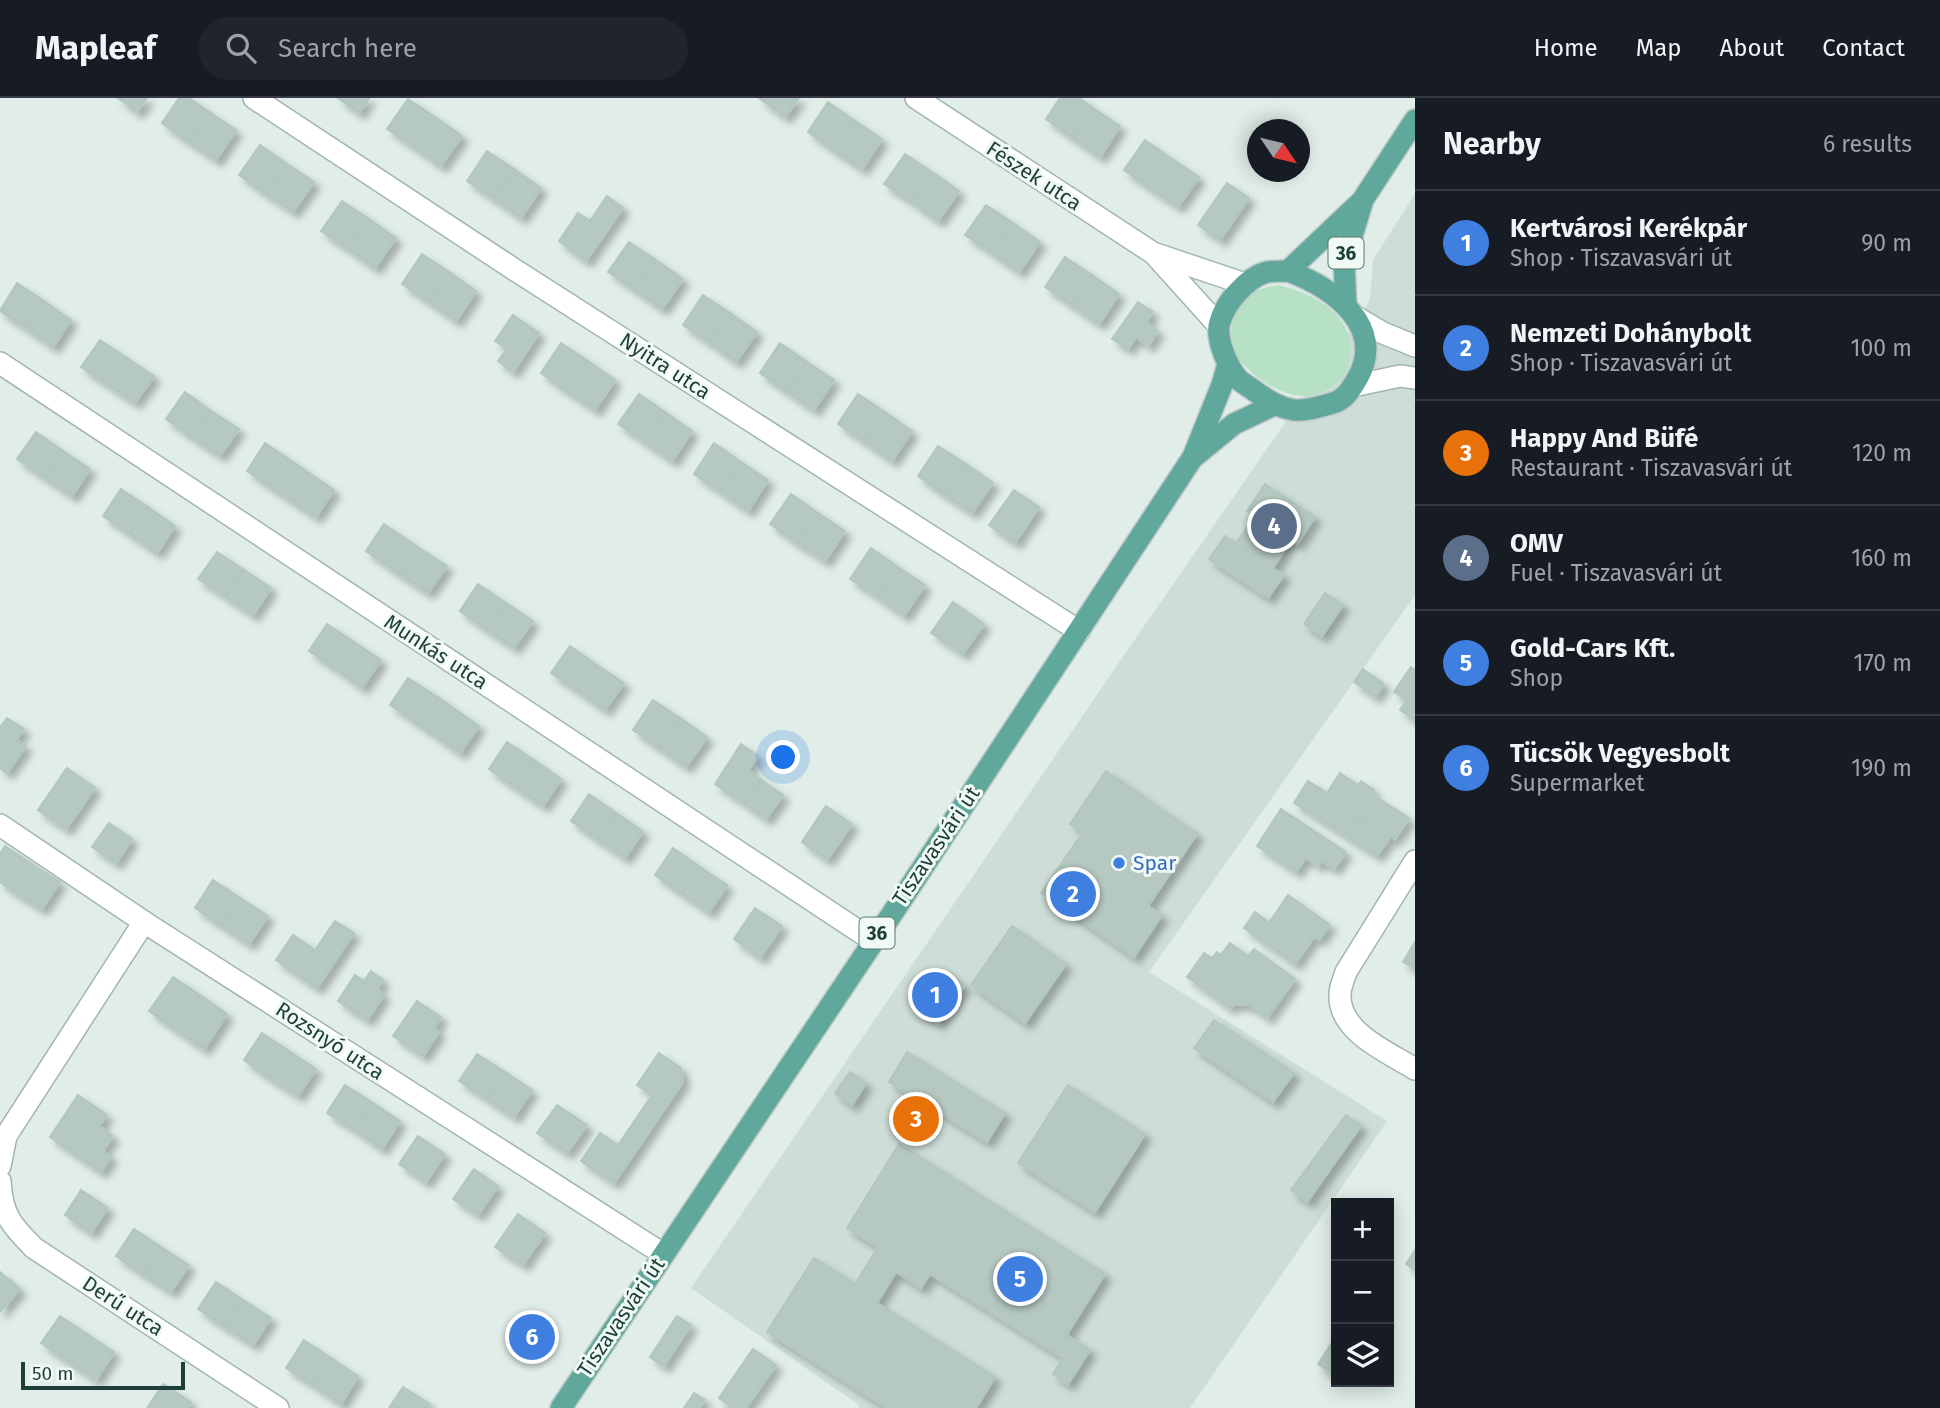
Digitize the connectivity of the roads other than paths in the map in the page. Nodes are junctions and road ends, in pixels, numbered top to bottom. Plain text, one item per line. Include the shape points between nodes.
1 (254, 98) edge
2 (916, 98) edge
3 (1415, 120) edge
4 (1362, 201) junction
5 (1153, 253) junction
6 (1288, 271) junction
7 (1245, 284) junction
8 (1351, 312) junction
9 (1219, 326) junction
10 (1415, 346) edge
11 (0, 363) edge
12 (1228, 363) junction
13 (1415, 378) edge
14 (1353, 386) junction
15 (1274, 405) junction
16 (1193, 457) junction
17 (1079, 631) junction
18 (0, 825) edge
19 (1415, 861) edge
20 (144, 922) junction
21 (872, 940) junction
22 (1415, 1069) edge
23 (0, 1166) edge
24 (0, 1181) edge
25 (663, 1254) junction
26 (278, 1408) edge
27 (561, 1408) edge

1 - 17 street, Nyitra utca
2 - 5 street, Fészek utca
3 - 4 main road, 36
4 - 6 main road, 36
4 - 8 main road, 36 via 1344,262
5 - 7 street, Fészek utca
5 - 9 street, Fészek utca
6 - 7 main road via 1266,272
6 - 8 main road, 36 via 1311,280
7 - 9 main road via 1230,300
8 - 10 street via 1383,333
8 - 14 main road, 36 via 1365,345 1362,370
9 - 12 main road
11 - 21 street, Munkás utca
12 - 15 main road via 1238,379
12 - 16 main road, 36
13 - 14 street via 1400,376
14 - 15 main road via 1343,399 1320,407 1296,410
15 - 16 main road, 36 via 1234,424
16 - 17 main road, Tiszavasvári út / 36
17 - 21 main road, Tiszavasvári út / 36
18 - 20 street, Rozsnyó utca
19 - 22 street via 1346,972 1340,993 1347,1020 1360,1035
20 - 23 street via 6,1136
20 - 25 street, Rozsnyó utca
21 - 25 main road, Tiszavasvári út / 36
24 - 26 street, Derű utca via 1,1200 12,1226 34,1248
25 - 27 main road, Tiszavasvári út / 36

